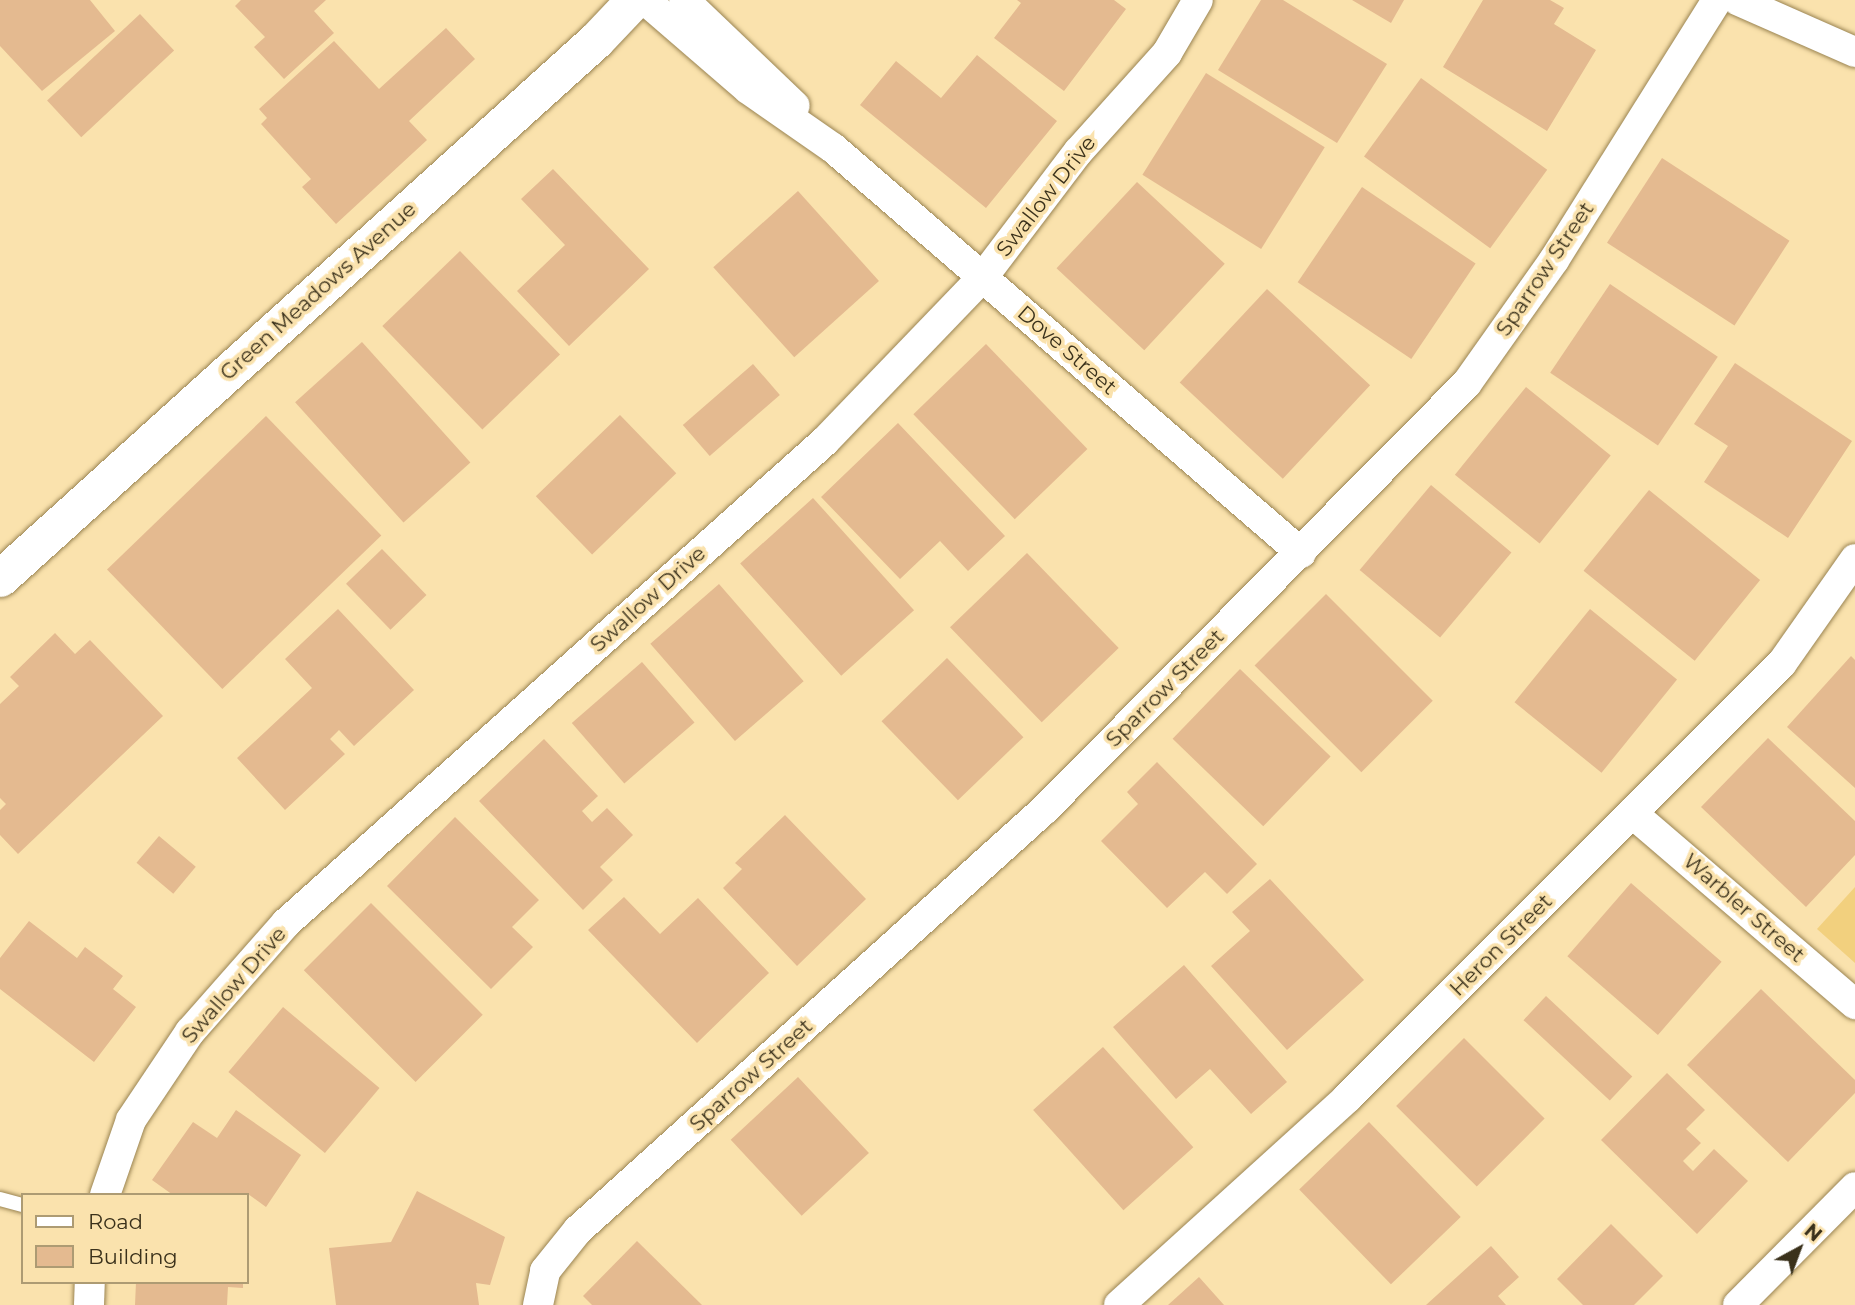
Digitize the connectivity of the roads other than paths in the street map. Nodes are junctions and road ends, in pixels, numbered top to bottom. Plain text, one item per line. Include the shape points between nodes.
1 (634, 0) edge
2 (645, 0) edge
3 (684, 0) edge
4 (1198, 0) edge
5 (1717, 0) edge
6 (1737, 0) edge
7 (717, 46) junction
8 (1855, 52) edge
9 (983, 276) junction
10 (1301, 553) junction
11 (1855, 559) edge
12 (0, 578) edge
13 (1632, 813) junction
14 (1855, 1004) edge
15 (1855, 1188) edge
16 (106, 1193) edge
17 (0, 1199) edge
18 (21, 1204) edge
19 (90, 1284) edge
20 (89, 1305) edge
21 (538, 1305) edge
22 (1119, 1305) edge
23 (1738, 1305) edge

1 - 12 street, Green Meadows Avenue via 596,40
2 - 7 street, Dove Street
3 - 7 street, Dove Street
4 - 9 street, Swallow Drive via 1167,53 1079,152
5 - 10 street, Sparrow Street via 1554,260 1467,383
6 - 8 street
7 - 9 street, Dove Street
9 - 10 street, Dove Street
9 - 16 street, Swallow Drive via 825,441 286,923 190,1032 131,1120
10 - 21 street, Sparrow Street via 1044,810 578,1230 545,1270
11 - 13 street, Heron Street via 1783,663
13 - 14 street, Warbler Street
13 - 22 street, Heron Street via 1347,1098
15 - 23 street
17 - 18 lane
19 - 20 street

